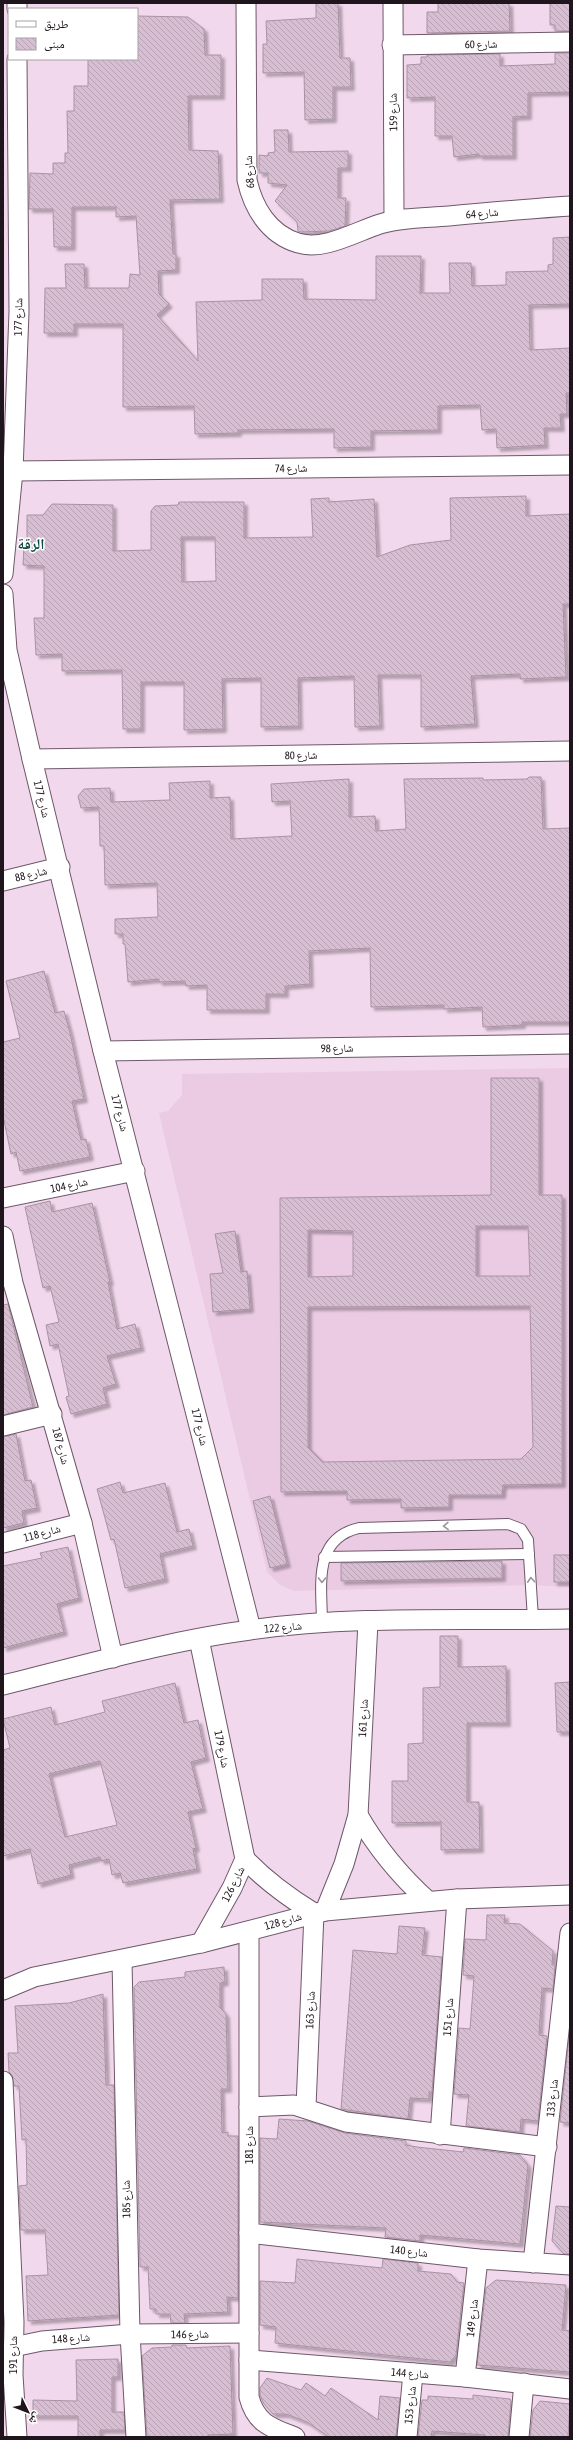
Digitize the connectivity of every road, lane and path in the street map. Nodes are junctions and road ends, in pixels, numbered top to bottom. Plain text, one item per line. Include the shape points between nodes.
1 (246, 3) edge
2 (393, 3) edge
3 (570, 42) edge
4 (392, 45) junction
5 (17, 60) edge
6 (570, 206) edge
7 (394, 220) junction
8 (11, 312) edge
9 (570, 465) edge
10 (13, 471) junction
11 (3, 574) edge
12 (3, 594) edge
13 (4, 632) edge
14 (570, 751) edge
15 (32, 759) junction
16 (60, 867) junction
17 (3, 881) edge
18 (570, 1044) edge
19 (103, 1051) junction
20 (135, 1171) junction
21 (3, 1198) edge
22 (3, 1236) edge
23 (8, 1285) edge
24 (52, 1414) junction
25 (3, 1426) edge
26 (82, 1523) junction
27 (3, 1544) edge
28 (529, 1554) junction
29 (324, 1557) junction
30 (533, 1619) junction
31 (570, 1619) edge
32 (368, 1622) junction
33 (322, 1624) junction
34 (251, 1630) junction
35 (199, 1639) junction
36 (113, 1658) junction
37 (3, 1685) edge
38 (358, 1815) junction
39 (245, 1859) junction
40 (570, 1895) edge
41 (456, 1899) junction
42 (428, 1901) junction
43 (319, 1912) junction
44 (249, 1931) junction
45 (570, 1933) edge
46 (201, 1943) junction
47 (122, 1960) junction
48 (3, 1990) edge
49 (3, 2081) edge
50 (249, 2107) junction
51 (306, 2108) junction
52 (440, 2135) junction
53 (547, 2147) junction
54 (249, 2233) junction
55 (478, 2259) junction
56 (533, 2262) junction
57 (570, 2265) edge
58 (249, 2333) junction
59 (130, 2334) junction
60 (9, 2353) edge
61 (249, 2360) junction
62 (413, 2373) junction
63 (465, 2377) junction
64 (524, 2383) junction
65 (570, 2389) edge
66 (17, 2437) edge
67 (136, 2437) edge
68 (295, 2437) edge
69 (407, 2437) edge
70 (519, 2437) edge

1 - 7 street, شارع 68 via 247,180 251,198 259,213 282,235 298,243 313,245
2 - 4 street, شارع 159
3 - 4 street, شارع 60
4 - 7 street, شارع 159
5 - 8 street, شارع 177
6 - 7 street, شارع 64
8 - 10 street, شارع 177
9 - 10 street, شارع 74
10 - 11 street, شارع 177
12 - 13 street, شارع 177
13 - 15 street, شارع 177
14 - 15 street, شارع 80
15 - 16 street, شارع 177
16 - 17 street, شارع 88
16 - 19 street, شارع 177
18 - 19 street, شارع 98
19 - 20 street, شارع 177
20 - 21 street, شارع 104
20 - 34 street, شارع 177
22 - 23 street, شارع 187
23 - 24 street, شارع 187
24 - 25 street
24 - 26 street, شارع 187
26 - 27 street, شارع 118
26 - 36 street, شارع 187
28 - 29 lane
28 -> 29 lane via 525,1534 521,1528 508,1524 359,1528 348,1530 337,1537
30 -> 28 lane
29 -> 33 lane
30 - 31 street, شارع 122
30 - 32 street, شارع 122
32 - 33 street, شارع 122
32 - 38 street, شارع 161
33 - 34 street, شارع 122
34 - 35 street, شارع 122
35 - 36 street, شارع 122
35 - 39 street, شارع 179
36 - 37 street, شارع 122
38 - 42 street via 388,1862
38 - 43 street, شارع 161 via 344,1864
39 - 43 street, شارع 126 via 277,1889
39 - 46 street, شارع 126
40 - 41 street, شارع 128
41 - 42 street, شارع 128
41 - 52 street, شارع 151
42 - 43 street, شارع 128
43 - 44 street, شارع 128
43 - 51 street, شارع 163
44 - 46 street, شارع 128
44 - 50 street, شارع 181
45 - 53 street, شارع 133
46 - 47 street, شارع 128
47 - 48 street, شارع 128 via 34,1977
47 - 59 street, شارع 185
49 - 60 street, شارع 191
50 - 51 street via 283,2104
50 - 54 street, شارع 181
51 - 52 street via 346,2122
52 - 53 street
53 - 56 street, شارع 133
54 - 55 street, شارع 140
54 - 58 street, شارع 181
55 - 56 street, شارع 140
55 - 63 street, شارع 149
56 - 57 street, شارع 140
58 - 59 street, شارع 146
58 - 61 street, شارع 181
59 - 60 street, شارع 148 via 42,2340
59 - 67 street, شارع 185
60 - 66 street, شارع 191
61 - 62 street, شارع 144
61 - 68 street, شارع 181 via 250,2398 253,2410 268,2426
62 - 63 street, شارع 144
62 - 69 street, شارع 153
63 - 64 street, شارع 144
64 - 65 street, شارع 144
64 - 70 street

